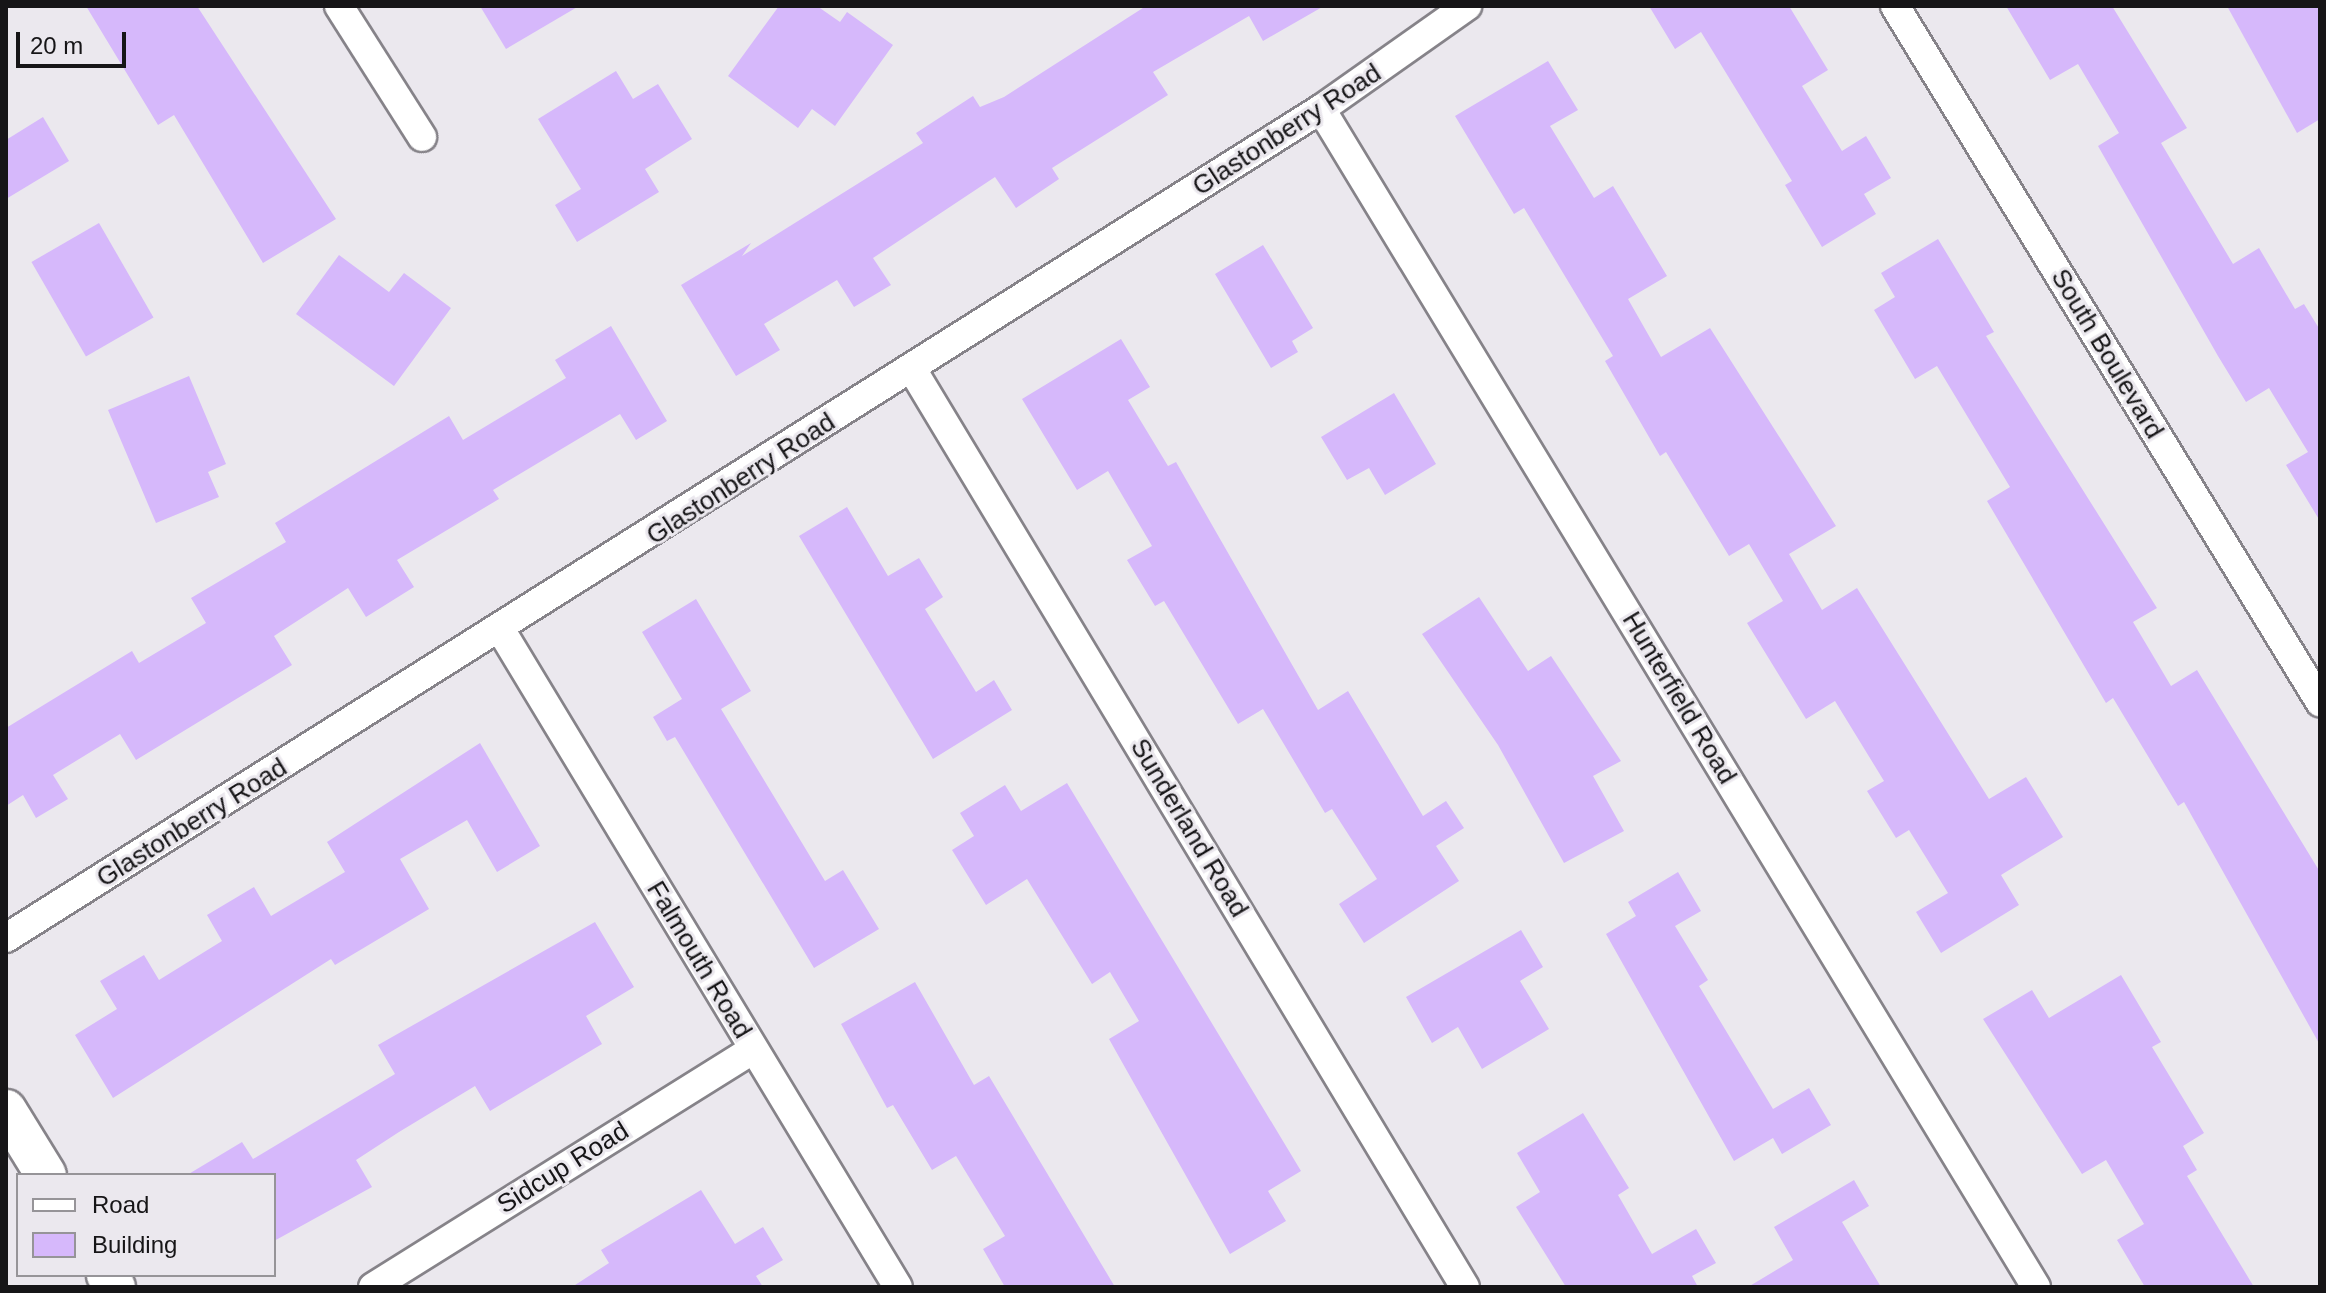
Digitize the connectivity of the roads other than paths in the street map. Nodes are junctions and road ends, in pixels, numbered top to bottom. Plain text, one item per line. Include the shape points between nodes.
1 (339, 6) edge
2 (1467, 6) edge
3 (1895, 6) edge
4 (1321, 109) junction
5 (422, 137) dead end
6 (912, 369) junction
7 (502, 632) junction
8 (2320, 702) edge
9 (6, 938) edge
10 (753, 1050) junction
11 (6, 1110) edge
12 (45, 1173) edge
13 (373, 1287) edge
14 (898, 1287) edge
15 (1465, 1287) edge
16 (2036, 1287) edge

1 - 5 street
2 - 4 street, Glastonberry Road
3 - 8 street, South Boulevard
4 - 6 street, Glastonberry Road
4 - 16 street, Hunterfield Road
6 - 7 street, Glastonberry Road
6 - 15 street, Sunderland Road
7 - 9 street, Glastonberry Road
7 - 10 street, Falmouth Road
10 - 13 street, Sidcup Road
10 - 14 street, Falmouth Road
11 - 12 street

